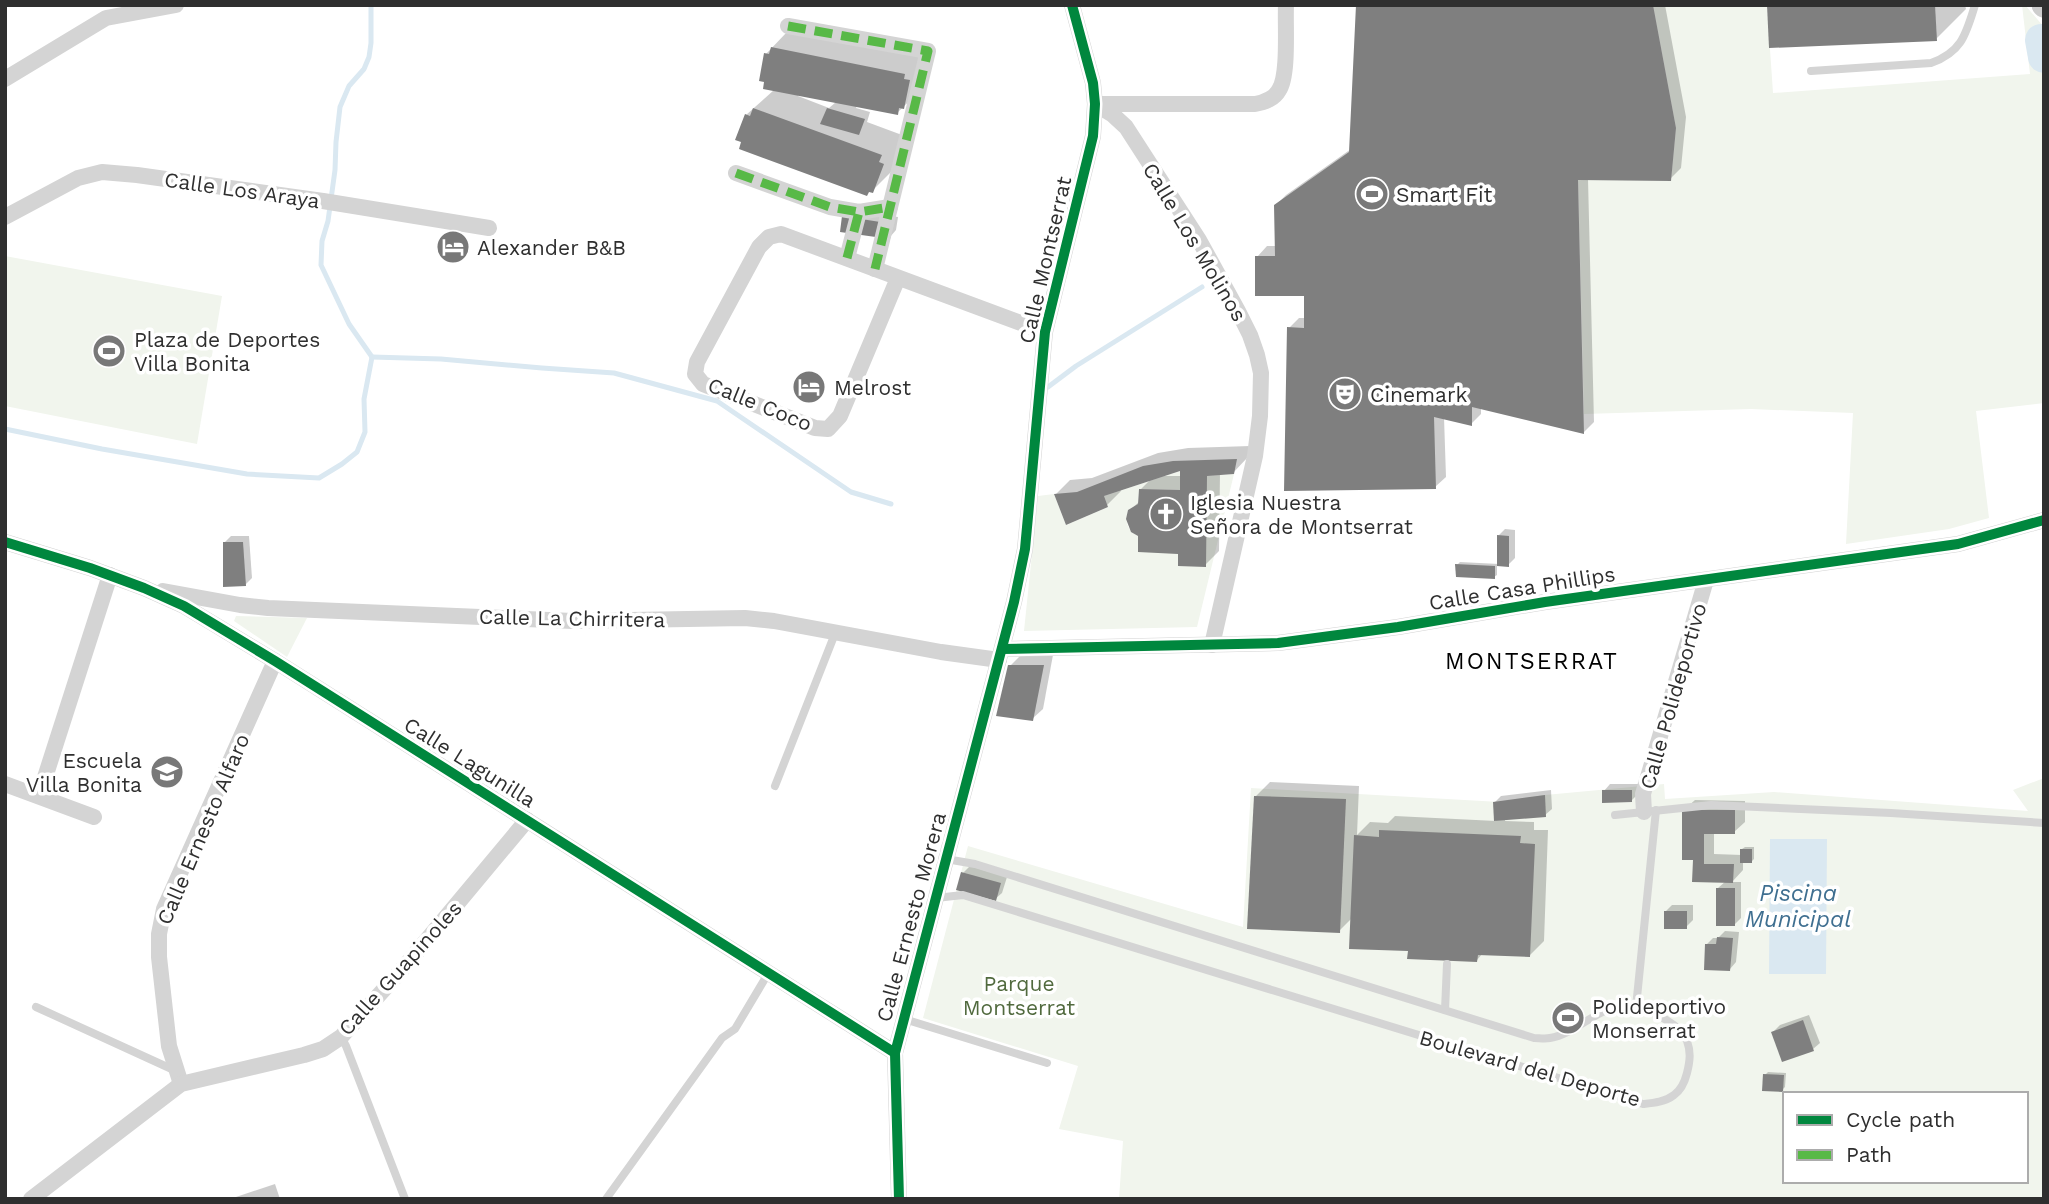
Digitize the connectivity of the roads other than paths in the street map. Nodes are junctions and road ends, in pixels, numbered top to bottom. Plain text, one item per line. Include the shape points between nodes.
1 (176, 5) edge
2 (1072, 5) edge
3 (1286, 5) edge
4 (1975, 5) edge
5 (788, 26) dead end
6 (1811, 71) dead end
7 (5, 79) edge
8 (1095, 104) junction
9 (736, 173) dead end
10 (890, 207) junction
11 (859, 212) junction
12 (5, 218) edge
13 (489, 228) dead end
14 (847, 258) junction
15 (875, 269) junction
16 (898, 278) junction
17 (1045, 332) junction
18 (2044, 520) edge
19 (5, 542) edge
20 (110, 575) junction
21 (1706, 580) junction
22 (144, 588) junction
23 (836, 631) junction
24 (1212, 645) junction
25 (1000, 655) junction
26 (275, 662) junction
27 (5, 784) edge
28 (775, 786) dead end
29 (39, 796) junction
30 (1650, 811) junction
31 (1615, 815) dead end
32 (94, 817) dead end
33 (527, 820) junction
34 (2044, 824) edge
35 (946, 859) junction
36 (936, 898) junction
37 (1447, 964) dead end
38 (769, 972) junction
39 (36, 1007) dead end
40 (1636, 1007) junction
41 (1445, 1010) junction
42 (904, 1019) junction
43 (341, 1037) junction
44 (895, 1053) junction
45 (1047, 1063) dead end
46 (179, 1077) junction
47 (31, 1199) edge
48 (405, 1199) edge
49 (606, 1199) edge
50 (899, 1199) edge

1 - 7 street via 106,18
2 - 8 street, Calle Montserrat
3 - 8 street via 1284,74 1278,93 1268,101
4 - 6 lane via 1963,40 1942,59
5 - 10 street via 928,51
8 - 17 street, Calle Montserrat via 1093,136
8 - 24 street, Calle Los Molinos via 1126,127 1199,240 1257,355 1261,391 1255,456
9 - 11 street via 830,207
10 - 11 street
10 - 15 street
11 - 14 street
12 - 13 street, Calle Los Araya via 78,178 102,172
14 - 15 street, Calle Coco
14 - 16 street, Calle Coco via 781,234 769,237 759,247 697,362 695,374 703,384 828,429 840,416
15 - 16 street, Calle Coco
16 - 17 street, Calle Coco
17 - 25 street, Calle Montserrat via 1025,549
18 - 21 street, Calle Casa Phillips via 1958,544
19 - 20 street, Calle Lagunilla
20 - 22 street, Calle Lagunilla
20 - 29 street
21 - 24 street, Calle Casa Phillips via 1278,643
21 - 30 street, Calle Polideportivo via 1643,794
22 - 23 street, Calle La Chirritera via 268,608 573,621 745,618
22 - 26 street, Calle Lagunilla via 184,606
23 - 25 street, Calle La Chirritera via 941,652
23 - 28 lane
24 - 25 street, Calle Casa Phillips
25 - 35 street, Calle Ernesto Morera
26 - 33 street, Calle Lagunilla
26 - 46 street, Calle Ernesto Alfaro via 164,909 159,957 169,1046
27 - 29 street
29 - 32 street
30 - 31 lane
30 - 34 lane via 1711,805
30 - 40 lane
33 - 38 street, Calle Lagunilla
33 - 43 street, Calle Guapinoles
35 - 36 street, Calle Ernesto Morera
35 - 41 lane, Boulevard del Deporte via 975,864
36 - 40 lane, Boulevard del Deporte via 963,895 1620,1098 1643,1104 1662,1101 1685,1082 1690,1058 1686,1038 1656,1014
36 - 42 street, Calle Ernesto Morera
37 - 41 lane
38 - 44 street, Calle Lagunilla
38 - 49 lane via 735,1029 722,1038
39 - 46 lane
40 - 41 lane, Boulevard del Deporte via 1612,1008 1549,1038 1534,1038
42 - 44 street, Calle Ernesto Morera
42 - 45 lane
43 - 46 street, Calle Guapinoles via 304,1055
43 - 48 lane
44 - 50 street, Calle Ernesto Morera
46 - 47 street, Calle Guapinoles

